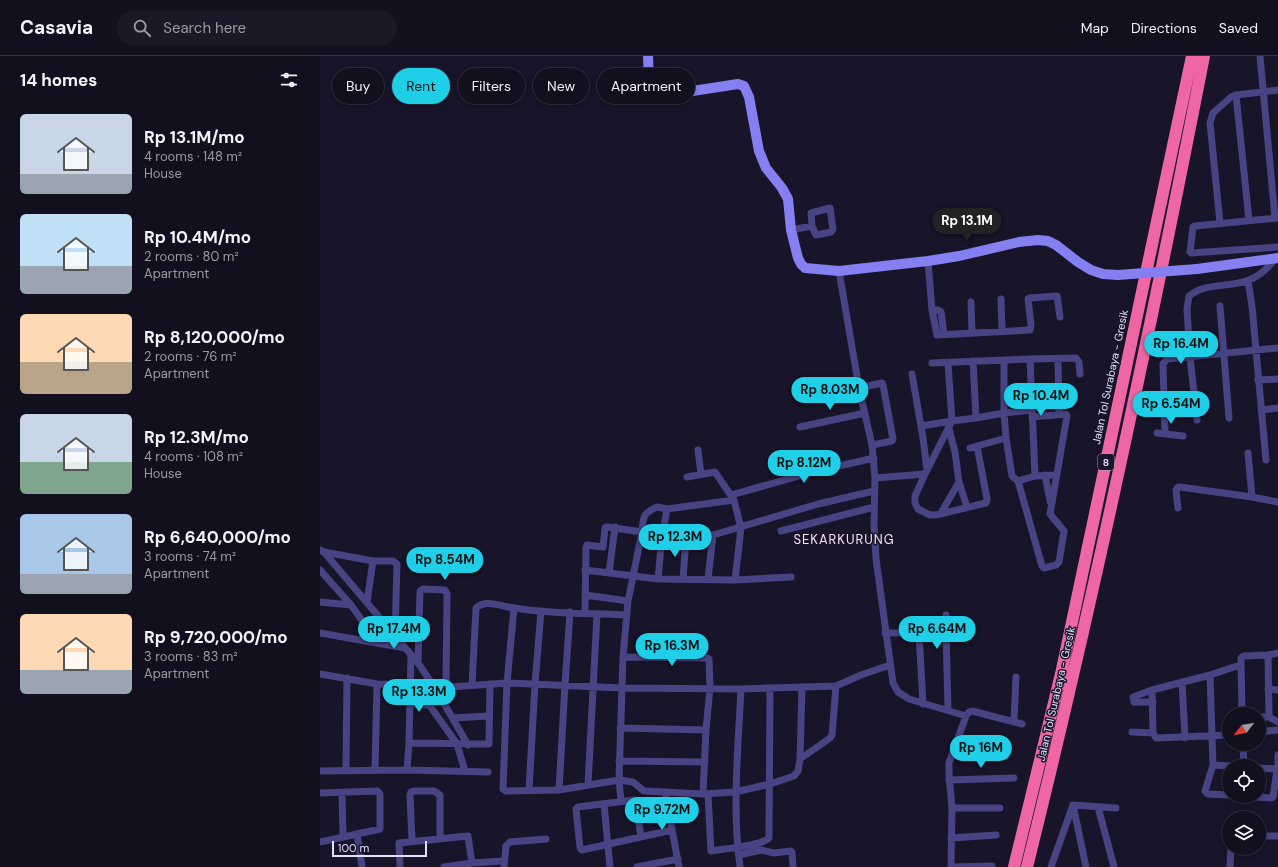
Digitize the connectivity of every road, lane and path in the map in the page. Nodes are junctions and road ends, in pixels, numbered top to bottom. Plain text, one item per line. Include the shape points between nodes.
1 (648, 56) edge
2 (1192, 56) edge
3 (1204, 56) edge
4 (1260, 56) edge
5 (1278, 90) edge
6 (1264, 92) junction
7 (1236, 95) junction
8 (1277, 218) edge
9 (1249, 220) junction
10 (1220, 223) junction
11 (812, 226) dead end
12 (791, 230) junction
13 (1278, 247) edge
14 (1276, 259) edge
15 (928, 261) junction
16 (839, 271) junction
17 (1248, 281) junction
18 (1001, 299) dead end
19 (971, 302) dead end
20 (1220, 306) dead end
21 (1060, 317) dead end
22 (1002, 331) junction
23 (972, 333) junction
24 (1278, 348) edge
25 (1255, 350) junction
26 (1224, 354) junction
27 (1190, 357) junction
28 (1058, 358) junction
29 (1030, 359) junction
30 (1004, 360) junction
31 (973, 361) junction
32 (948, 362) junction
33 (932, 363) dead end
34 (912, 374) dead end
35 (1080, 374) dead end
36 (1278, 379) edge
37 (1258, 380) junction
38 (859, 388) junction
39 (1278, 408) edge
40 (1261, 410) junction
41 (865, 413) junction
42 (1004, 413) junction
43 (1032, 413) junction
44 (1059, 414) junction
45 (976, 418) junction
46 (1229, 418) dead end
47 (1197, 420) dead end
48 (952, 421) junction
49 (921, 426) junction
50 (800, 427) dead end
51 (949, 429) junction
52 (1157, 434) dead end
53 (1166, 434) junction
54 (1183, 436) dead end
55 (1006, 438) junction
56 (872, 445) junction
57 (940, 446) junction
58 (698, 450) dead end
59 (955, 452) junction
60 (1248, 453) dead end
61 (874, 458) junction
62 (1266, 460) dead end
63 (926, 472) junction
64 (702, 474) junction
65 (1057, 475) junction
66 (1035, 476) junction
67 (1045, 476) junction
68 (687, 477) dead end
69 (875, 478) junction
70 (1018, 481) junction
71 (959, 482) junction
72 (874, 491) junction
73 (733, 498) junction
74 (1252, 498) junction
75 (1278, 502) edge
76 (1051, 503) junction
77 (874, 507) junction
78 (967, 507) junction
79 (667, 508) junction
80 (1178, 508) dead end
81 (941, 513) junction
82 (615, 527) junction
83 (740, 528) junction
84 (781, 531) dead end
85 (642, 532) junction
86 (713, 535) junction
87 (662, 537) junction
88 (686, 539) junction
89 (322, 551) edge
90 (373, 561) junction
91 (320, 570) edge
92 (586, 570) junction
93 (609, 573) junction
94 (633, 575) junction
95 (323, 576) edge
96 (791, 577) dead end
97 (658, 579) junction
98 (683, 579) junction
99 (708, 579) junction
100 (735, 580) junction
101 (585, 595) junction
102 (628, 601) junction
103 (320, 602) edge
104 (367, 602) junction
105 (351, 605) junction
106 (514, 608) junction
107 (541, 611) junction
108 (570, 612) junction
109 (585, 613) junction
110 (597, 614) junction
111 (626, 615) junction
112 (946, 615) dead end
113 (946, 631) junction
114 (320, 633) edge
115 (885, 633) junction
116 (919, 633) junction
117 (395, 636) junction
118 (378, 643) junction
119 (405, 648) junction
120 (1278, 653) edge
121 (411, 655) junction
122 (1268, 655) junction
123 (623, 657) junction
124 (418, 663) junction
125 (1240, 664) junction
126 (890, 665) junction
127 (320, 674) edge
128 (1210, 675) junction
129 (1016, 677) dead end
130 (347, 678) junction
131 (1182, 682) junction
132 (507, 683) junction
133 (377, 684) junction
134 (490, 684) junction
135 (535, 684) junction
136 (410, 685) junction
137 (472, 685) junction
138 (564, 685) junction
139 (593, 686) junction
140 (836, 686) junction
141 (446, 687) junction
142 (435, 688) junction
143 (622, 688) junction
144 (710, 688) junction
145 (770, 688) junction
146 (802, 688) junction
147 (741, 689) junction
148 (1268, 689) junction
149 (1152, 690) junction
150 (1278, 690) edge
151 (1153, 702) junction
152 (410, 704) junction
153 (923, 704) junction
154 (1242, 707) edge
155 (948, 710) junction
156 (489, 716) junction
157 (966, 716) junction
158 (1269, 717) joint
159 (453, 718) junction
160 (1014, 722) junction
161 (1278, 722) edge
162 (1022, 724) dead end
163 (620, 728) junction
164 (706, 730) junction
165 (1278, 730) edge
166 (1266, 731) edge
167 (1132, 732) dead end
168 (1153, 733) junction
169 (1222, 736) edge
170 (1211, 737) junction
171 (1184, 738) junction
172 (957, 741) junction
173 (409, 743) junction
174 (457, 744) junction
175 (468, 745) junction
176 (1278, 755) edge
177 (1006, 756) dead end
178 (800, 759) junction
179 (619, 761) junction
180 (704, 762) junction
181 (1213, 765) junction
182 (1222, 766) edge
183 (1266, 768) edge
184 (1277, 769) edge
185 (375, 770) junction
186 (407, 770) junction
187 (320, 771) edge
188 (346, 771) junction
189 (465, 771) junction
190 (488, 772) dead end
191 (1014, 778) dead end
192 (618, 780) junction
193 (949, 780) junction
194 (770, 784) junction
195 (588, 785) junction
196 (529, 790) junction
197 (559, 790) junction
198 (665, 792) junction
199 (735, 792) junction
200 (320, 793) edge
201 (342, 793) junction
202 (706, 794) junction
203 (1222, 794) edge
204 (1266, 798) edge
205 (621, 801) junction
206 (604, 804) junction
207 (1073, 805) junction
208 (1098, 807) junction
209 (952, 808) junction
210 (1000, 808) dead end
211 (1116, 808) dead end
212 (672, 830) junction
213 (357, 834) junction
214 (996, 835) dead end
215 (1266, 836) edge
216 (1278, 836) edge
217 (343, 837) junction
218 (641, 837) junction
219 (951, 838) junction
220 (440, 839) junction
221 (546, 839) dead end
222 (412, 841) junction
223 (320, 842) edge
224 (608, 844) junction
225 (738, 847) junction
226 (739, 855) junction
227 (1054, 855) junction
228 (1231, 855) edge
229 (678, 859) junction
230 (472, 863) junction
231 (503, 864) edge
232 (992, 866) dead end
233 (362, 867) edge
234 (400, 867) edge
235 (444, 867) edge
236 (610, 867) edge
237 (637, 867) edge
238 (679, 867) edge
239 (740, 867) edge
240 (793, 867) edge
241 (952, 867) edge
242 (1014, 867) edge
243 (1027, 867) edge
244 (1051, 867) edge
245 (1056, 867) edge
246 (1086, 867) edge
247 (1114, 867) edge
248 (1230, 867) edge

1 - 12 street via 651,88 660,96 738,84 744,86 749,97 759,151 766,168 788,198
2 - 242 highway, Jalan Tol Surabaya - Gresik / 8 via 1065,658
3 - 243 highway, Jalan Tol Surabaya - Gresik / 8 via 1163,267 1089,608
4 - 6 street
5 - 6 street
6 - 7 street
6 - 8 street
7 - 9 street
7 - 10 street via 1231,96 1213,114 1210,123
8 - 9 street
9 - 10 street
10 - 13 street via 1194,226 1190,252
11 - 12 street
12 - 16 street via 798,258 805,268
14 - 15 street, bridge via 1197,269 1103,274 1078,262 1056,245 1038,240
14 - 17 street via 1263,272
15 - 16 street
15 - 23 street via 932,310 941,312 944,334
16 - 38 street
17 - 25 street
17 - 27 street via 1203,288 1189,296 1187,309
18 - 22 street
19 - 23 street
20 - 26 street
21 - 22 street via 1057,296 1030,298 1030,330
22 - 23 street
24 - 25 street
25 - 26 street
25 - 37 street
26 - 27 street
26 - 46 street
27 - 47 street
27 - 53 street via 1167,359 1163,364
28 - 29 street
28 - 35 street via 1078,360
28 - 44 street
29 - 30 street
29 - 43 street
30 - 31 street
30 - 42 street
31 - 32 street
31 - 45 street
32 - 33 street
32 - 48 street
34 - 49 street
36 - 37 street
37 - 40 street
38 - 41 street
38 - 56 street via 882,383 883,385 893,439 889,443
39 - 40 street
40 - 62 street
41 - 50 street
41 - 56 street
42 - 43 street
42 - 45 street
42 - 55 street
43 - 44 street
43 - 66 street
44 - 65 street via 1067,416
45 - 48 street
48 - 49 street
48 - 51 street
49 - 63 street
51 - 57 street
51 - 59 street
52 - 53 street
53 - 54 street
55 - 70 street via 1012,476
55 - 78 street via 973,447 987,501
56 - 61 street
57 - 59 street
57 - 63 street
58 - 64 street
59 - 71 street
60 - 74 street
61 - 69 street
61 - 73 street via 813,472
63 - 69 street
63 - 81 street via 915,496 915,503 918,509 930,515
64 - 68 street
64 - 73 street via 715,472
65 - 67 street
65 - 76 street
66 - 67 street
66 - 70 street
67 - 76 street
69 - 72 street
70 - 76 street via 1044,568 1059,562 1064,531 1050,516
71 - 78 street
71 - 81 street
72 - 77 street
72 - 83 street via 818,504
73 - 79 street
73 - 83 street
74 - 75 street
74 - 80 street via 1180,487 1176,490
77 - 84 street
77 - 115 street via 876,559
78 - 81 street
79 - 85 street via 657,507 646,513
79 - 87 street
82 - 85 street
82 - 92 street via 605,528 603,547 587,545
82 - 93 street
83 - 86 street
83 - 100 street
85 - 94 street
86 - 88 street
86 - 99 street
87 - 88 street
87 - 97 street
88 - 98 street
89 - 90 street
89 - 104 street
90 - 104 street
90 - 117 street via 393,561 397,564
91 - 95 street
92 - 93 street
92 - 101 street
93 - 94 street
94 - 97 street
94 - 102 street
95 - 105 street
96 - 100 street
97 - 98 street
98 - 99 street
99 - 100 street
101 - 102 street
101 - 109 street
102 - 111 street
103 - 105 street
104 - 117 street
105 - 118 street
106 - 107 street
106 - 132 street
106 - 137 street via 489,603 476,608
107 - 108 street
107 - 135 street
108 - 109 street
108 - 138 street
109 - 110 street
110 - 111 street
110 - 139 street
111 - 123 street
112 - 113 street
113 - 116 street
113 - 155 street
114 - 118 street
115 - 116 street
115 - 126 street
116 - 153 street
117 - 119 street
118 - 119 street
119 - 121 street
120 - 122 street
121 - 124 street
121 - 136 street
122 - 125 street via 1244,656
122 - 148 street
123 - 143 street
123 - 144 street via 709,659
124 - 141 street via 420,591 445,590
124 - 142 street
125 - 128 street
125 - 154 street
126 - 140 street
126 - 153 street via 893,683 898,692
127 - 130 street
128 - 131 street
128 - 170 street
129 - 160 street
130 - 133 street
130 - 188 street
131 - 149 street
131 - 171 street
132 - 134 street
132 - 135 street
132 - 196 street via 503,789
133 - 136 street
133 - 185 street
134 - 137 street
134 - 156 street
135 - 138 street
135 - 196 street
136 - 152 street
137 - 141 street
138 - 139 street
138 - 197 street
139 - 143 street
139 - 195 street
140 - 146 street
140 - 178 street via 832,735
141 - 142 street
142 - 159 street
143 - 144 street
143 - 163 street
144 - 147 street
144 - 164 street
145 - 146 street
145 - 147 street
145 - 194 street
146 - 178 street
147 - 199 street
148 - 150 street
148 - 158 street
149 - 151 street
149 - 151 street via 1133,697 1134,702
151 - 168 street
152 - 173 street
152 - 174 street via 430,705
153 - 155 street
155 - 157 street
156 - 159 street
156 - 175 street via 489,744
157 - 160 street via 972,711
157 - 172 street
158 - 161 street
159 - 175 street
160 - 162 street
163 - 164 street
163 - 179 street
164 - 180 street
165 - 166 street
167 - 168 street
168 - 171 street via 1156,738
169 - 170 street
170 - 171 street
170 - 181 street
172 - 177 street
172 - 193 street via 949,764
173 - 174 street
173 - 186 street
174 - 175 street
174 - 189 street
176 - 184 street
178 - 194 street via 798,771 794,776
179 - 180 street
179 - 192 street
180 - 202 street
181 - 182 street
181 - 203 street via 1205,791
183 - 184 street
184 - 204 street via 1272,798
185 - 186 street
185 - 188 street
186 - 189 street
187 - 188 street
189 - 190 street
191 - 193 street
192 - 195 street
192 - 198 street via 633,782 644,791
192 - 205 street
193 - 209 street
194 - 199 street
194 - 225 street via 769,838
195 - 197 street
196 - 197 street
198 - 202 street
198 - 212 street
199 - 202 street
199 - 225 street
200 - 201 street
201 - 213 street via 377,791 380,794 380,829
201 - 217 street
202 - 225 street via 711,851
205 - 206 street
205 - 218 street via 636,801
206 - 224 street
206 - 224 street via 578,807 576,811 581,850
207 - 208 street
207 - 227 street
207 - 246 street
208 - 211 street
208 - 247 street
209 - 210 street
209 - 219 street
212 - 218 street
212 - 229 street
213 - 217 street
213 - 233 street
214 - 219 street
215 - 216 street
217 - 223 street
218 - 224 street
219 - 241 street
220 - 222 street
220 - 222 street via 440,795 434,791 414,791 410,795
220 - 230 street via 468,836
221 - 231 street via 510,842 506,846
222 - 234 street via 399,843
224 - 236 street
225 - 226 street
226 - 239 street
226 - 240 street via 761,850 774,853 790,851 793,854
227 - 244 street
227 - 245 street
228 - 248 street
229 - 237 street
229 - 238 street
230 - 231 street
230 - 235 street
232 - 241 street

